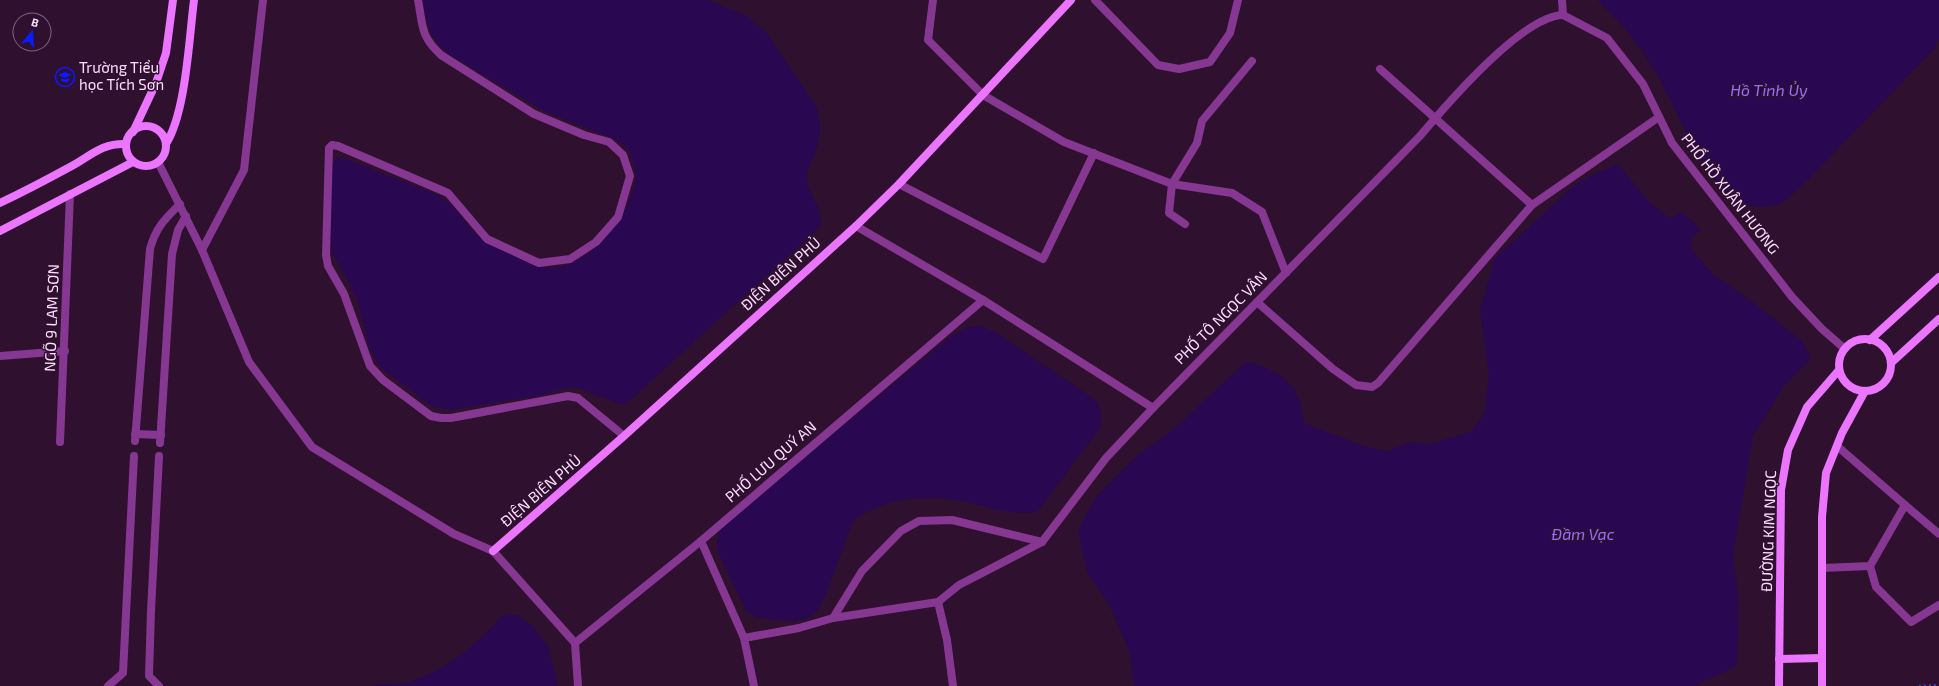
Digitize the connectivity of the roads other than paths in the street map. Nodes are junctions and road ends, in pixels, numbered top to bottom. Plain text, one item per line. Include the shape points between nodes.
1 (173, 0) edge
2 (194, 0) edge
3 (263, 0) edge
4 (418, 0) edge
5 (933, 0) edge
6 (1071, 0) edge
7 (1095, 0) edge
8 (1238, 0) edge
9 (1562, 0) edge
10 (1563, 15) junction
11 (1252, 61) dead end
12 (1380, 69) dead end
13 (983, 95) junction
14 (1659, 117) junction
15 (1435, 118) junction
16 (133, 132) junction
17 (126, 144) junction
18 (166, 144) junction
19 (1094, 154) junction
20 (133, 162) junction
21 (158, 162) junction
22 (899, 184) junction
23 (1172, 184) junction
24 (70, 194) junction
25 (0, 203) edge
26 (180, 204) junction
27 (1532, 205) junction
28 (186, 216) junction
29 (1185, 224) dead end
30 (856, 226) junction
31 (0, 231) edge
32 (202, 250) junction
33 (1286, 273) junction
34 (1939, 277) edge
35 (983, 300) junction
36 (1257, 302) junction
37 (1939, 319) edge
38 (1870, 340) junction
39 (1845, 349) junction
40 (65, 351) junction
41 (0, 356) edge
42 (1891, 363) junction
43 (1839, 370) junction
44 (1864, 391) junction
45 (1153, 408) junction
46 (624, 436) junction
47 (60, 442) dead end
48 (1837, 446) junction
49 (134, 456) dead end
50 (159, 456) dead end
51 (1906, 505) junction
52 (1939, 534) edge
53 (701, 541) junction
54 (1042, 542) junction
55 (493, 551) junction
56 (1870, 566) junction
57 (1822, 568) junction
58 (938, 602) junction
59 (1939, 605) edge
60 (833, 618) junction
61 (744, 638) junction
62 (575, 643) junction
63 (1822, 658) junction
64 (1779, 659) junction
65 (108, 686) edge
66 (159, 686) edge
67 (578, 686) edge
68 (754, 686) edge
69 (953, 686) edge
70 (1779, 686) edge
71 (1822, 686) edge

1 - 16 main road via 166,53 156,83
2 - 18 main road via 184,82 173,132
3 - 32 street via 244,170
4 - 46 street via 423,30 429,44 441,55 534,114 584,135 609,142 624,155 630,176 618,217 596,242 570,259 539,263 487,239 448,193 332,145 329,148 326,255 328,266 344,294 370,366 383,380 431,416 451,418 568,396 578,398
5 - 13 street via 928,40
6 - 13 main road, ĐIỆN BIÊN PHỦ
7 - 8 street via 1158,65 1179,68 1210,62 1230,33
9 - 10 street
10 - 14 street, PHỐ HỒ XUÂN HƯƠNG via 1607,38 1643,84
10 - 15 street, PHỐ TÔ NGỌC VÂN via 1553,15 1526,29 1457,92
11 - 23 street via 1202,121 1197,143
12 - 15 street
13 - 19 street via 1064,142
13 - 22 main road, ĐIỆN BIÊN PHỦ
14 - 27 street
14 - 39 street, PHỐ HỒ XUÂN HƯƠNG via 1672,143 1792,297
15 - 27 street
15 - 33 street, PHỐ TÔ NGỌC VÂN
16 - 17 main road
16 - 18 main road via 139,128 153,128 164,137
17 - 20 main road
17 - 25 main road via 114,143 99,148 70,167
18 - 21 main road via 166,151
19 - 22 street via 1043,259
19 - 23 street
20 - 21 main road via 146,166
20 - 24 main road
21 - 26 street
22 - 30 main road, ĐIỆN BIÊN PHỦ
23 - 29 street via 1169,213
23 - 33 street via 1232,193 1262,212
24 - 31 main road
24 - 40 street, NGÕ 9 LAM SƠN
26 - 28 street
26 - 28 street via 161,223 154,234 150,249 135,438 161,439 172,254 178,230
27 - 36 street via 1372,387 1356,385 1333,369
28 - 32 street
30 - 35 street
30 - 46 main road, ĐIỆN BIÊN PHỦ
32 - 55 street via 249,362 312,447 454,534
33 - 36 street, PHỐ TÔ NGỌC VÂN
34 - 38 main road
35 - 45 street
35 - 53 street, PHỐ LƯU QUÝ AN
36 - 45 street, PHỐ TÔ NGỌC VÂN
37 - 42 main road
38 - 39 main road via 1856,341
38 - 42 main road via 1884,348
39 - 43 main road via 1840,359
40 - 41 street
40 - 47 street, NGÕ 9 LAM SƠN
42 - 44 main road via 1889,375 1883,384 1876,389
43 - 44 main road via 1850,386
43 - 64 main road, ĐƯỜNG KIM NGỌC via 1807,407 1788,450 1781,490
44 - 48 main road
45 - 54 street, PHỐ TÔ NGỌC VÂN via 1106,458
46 - 55 main road, ĐIỆN BIÊN PHỦ
48 - 51 street
48 - 57 main road via 1826,474 1822,517
49 - 65 street via 123,673
50 - 66 street via 149,676
51 - 52 street
51 - 56 street
53 - 61 street
53 - 62 street, PHỐ LƯU QUÝ AN
54 - 58 street via 959,584
54 - 60 street via 952,520 919,521 901,531 862,571
55 - 62 street
56 - 57 street
56 - 59 street via 1876,587 1911,622
57 - 63 main road
58 - 60 street
58 - 69 street via 947,640
60 - 61 street via 799,628
61 - 68 street
62 - 67 street
63 - 64 main road
63 - 71 main road
64 - 70 main road, ĐƯỜNG KIM NGỌC

